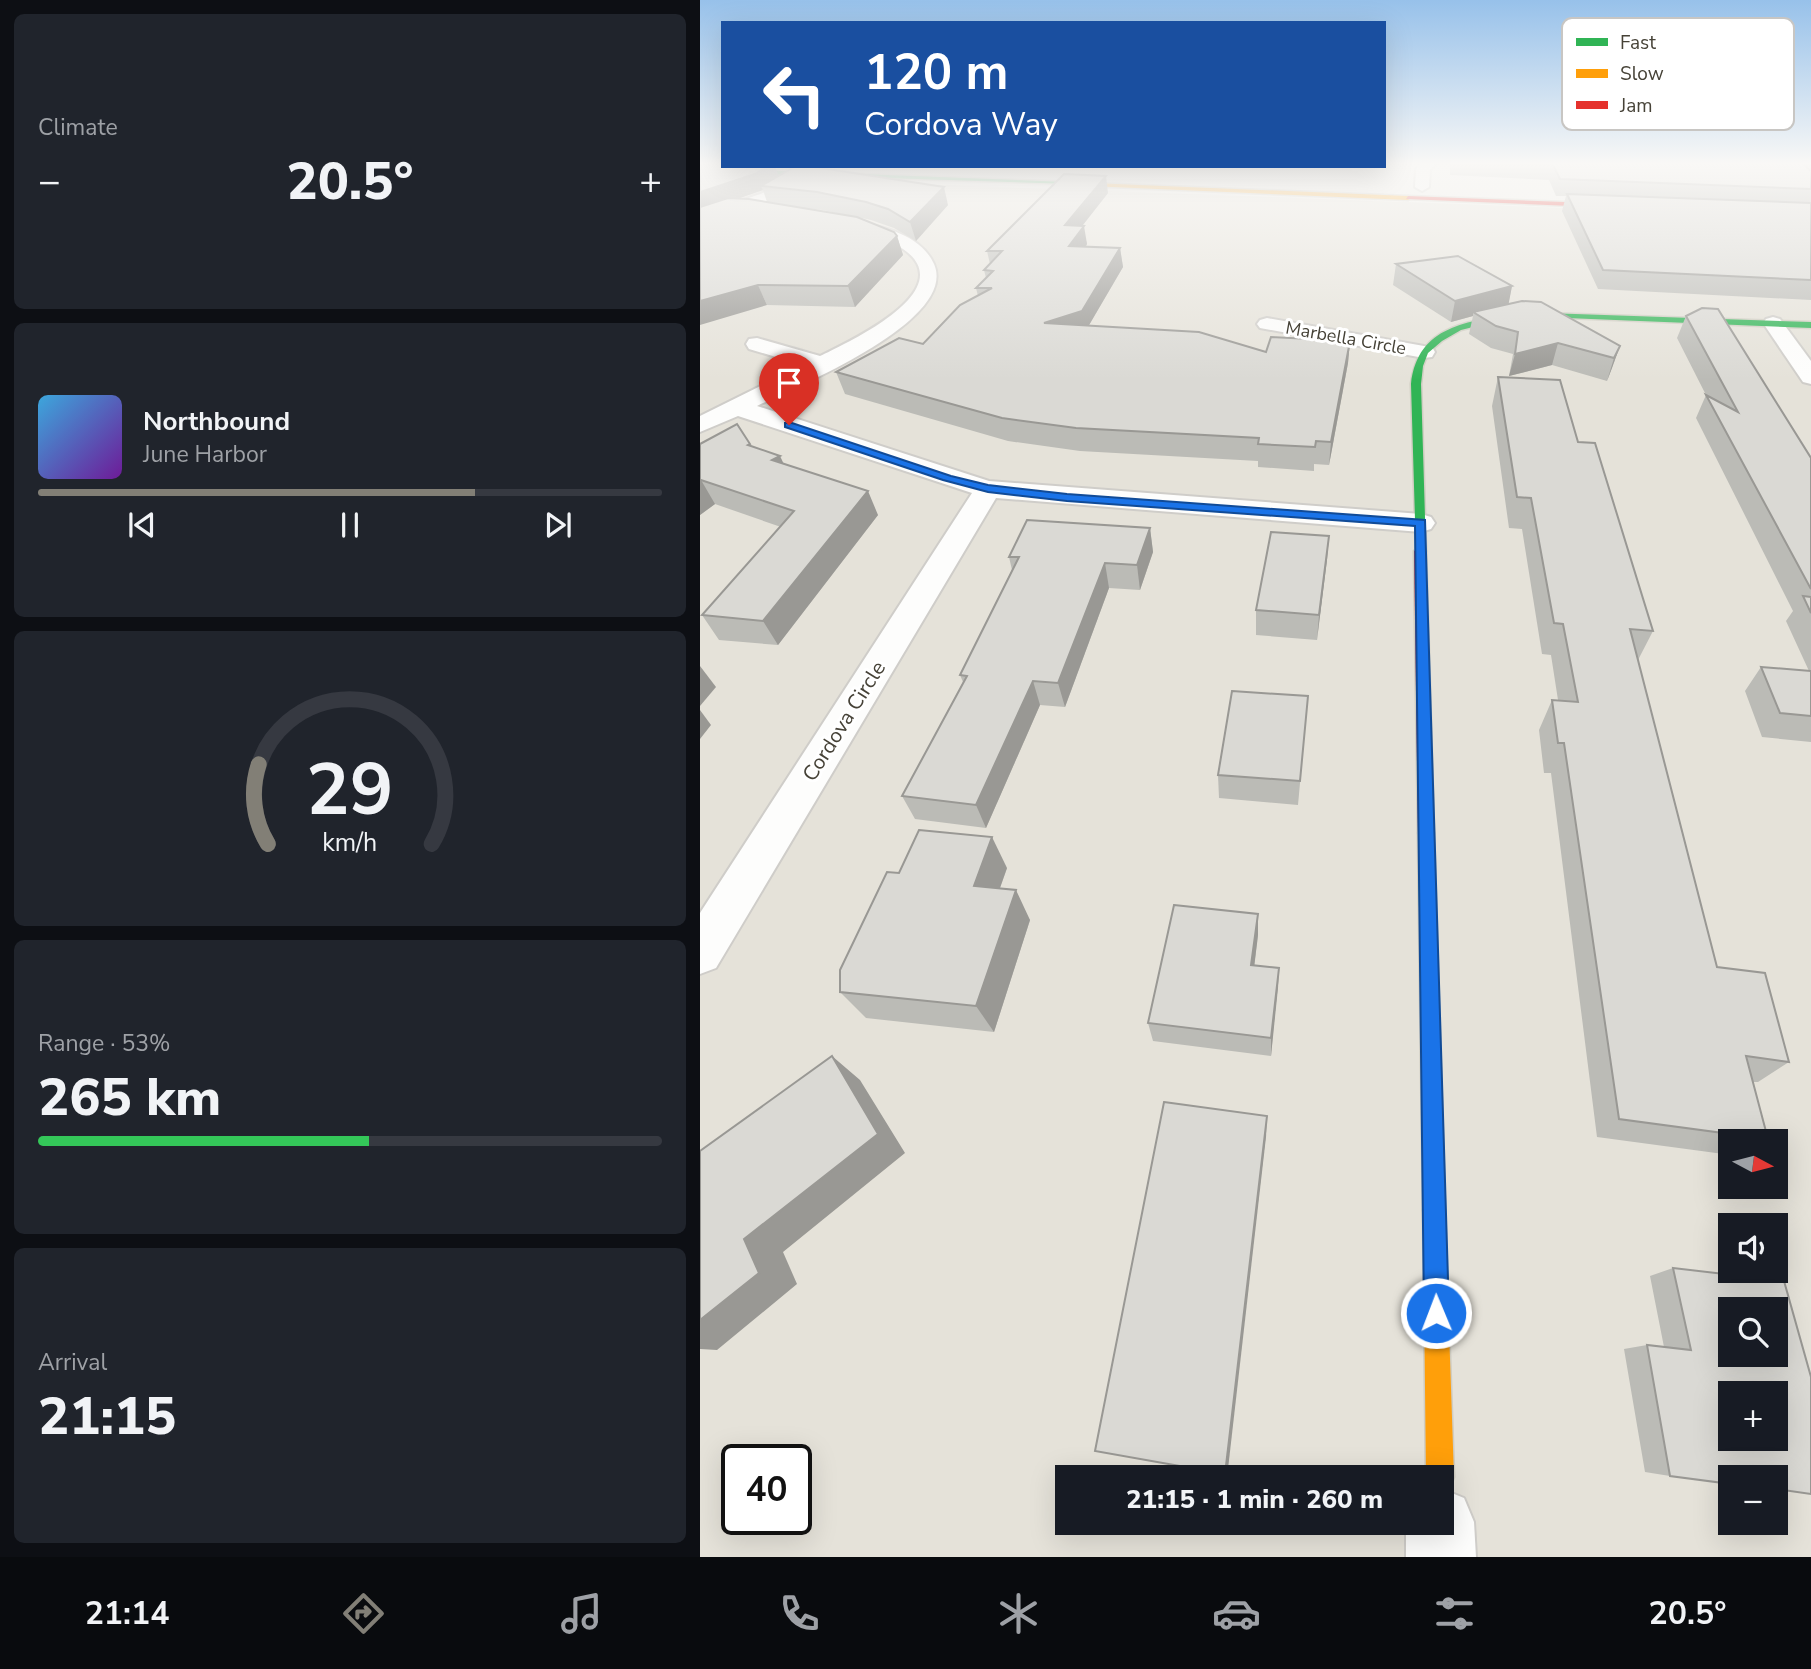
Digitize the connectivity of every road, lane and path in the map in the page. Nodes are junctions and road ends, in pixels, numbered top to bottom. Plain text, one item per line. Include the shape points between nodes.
1 (887, 235) edge
2 (1773, 323) junction
3 (1267, 324) dead end
4 (1811, 325) edge
5 (757, 344) dead end
6 (1424, 352) junction
7 (822, 364) junction
8 (1811, 377) edge
9 (736, 407) junction
10 (700, 425) edge
11 (988, 489) junction
12 (1421, 523) junction
13 (700, 953) edge
14 (1440, 1465) edge
15 (1440, 1535) edge
16 (1441, 1557) edge

1 - 7 street via 918,253 927,266 928,282 919,300 901,320
2 - 4 main road
2 - 6 main road via 1517,314 1458,328
2 - 8 street
3 - 6 street, Marbella Circle
5 - 7 street
6 - 12 main road via 1416,384
7 - 9 street
9 - 10 street
9 - 11 street
11 - 12 street
11 - 13 street, Cordova Circle
12 - 14 main road
15 - 16 street

